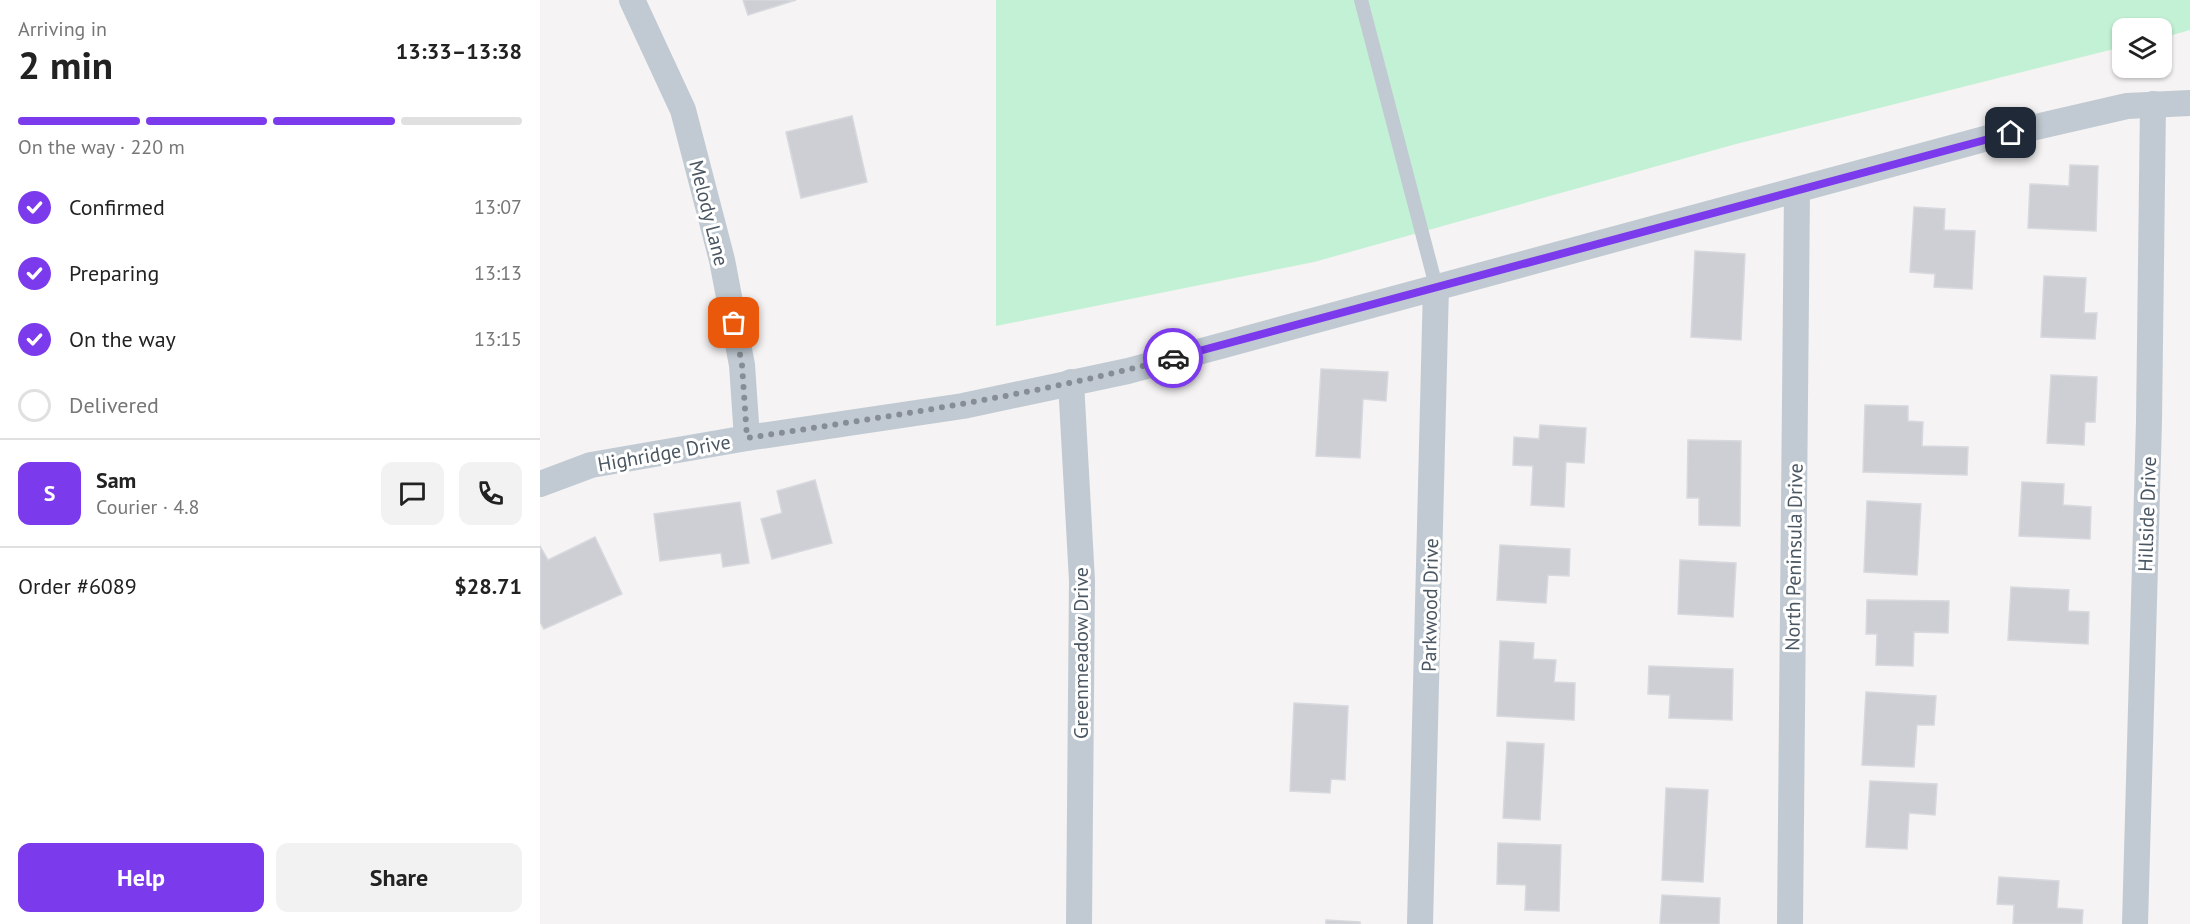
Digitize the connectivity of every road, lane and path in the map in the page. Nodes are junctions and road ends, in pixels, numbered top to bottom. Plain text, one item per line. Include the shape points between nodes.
1 (632, 0) edge
2 (1361, 0) edge
3 (2190, 103) edge
4 (2153, 104) junction
5 (1797, 190) junction
6 (1436, 286) junction
7 (1071, 382) junction
8 (747, 438) junction
9 (540, 484) edge
10 (1079, 924) edge
11 (1420, 924) edge
12 (1790, 924) edge
13 (2135, 924) edge

1 - 8 street, Melody Lane via 683,110 713,225 742,365
2 - 6 lane
3 - 4 street, Highridge Drive
4 - 5 street, Highridge Drive via 2127,106 1988,138
4 - 13 street, Hillside Drive
5 - 6 street, Highridge Drive
5 - 12 street, North Peninsula Drive
6 - 7 street, Highridge Drive via 1128,371
6 - 11 street, Parkwood Drive
7 - 8 street, Highridge Drive via 963,406
7 - 10 street, Greenmeadow Drive via 1082,581
8 - 9 street, Highridge Drive via 591,465

